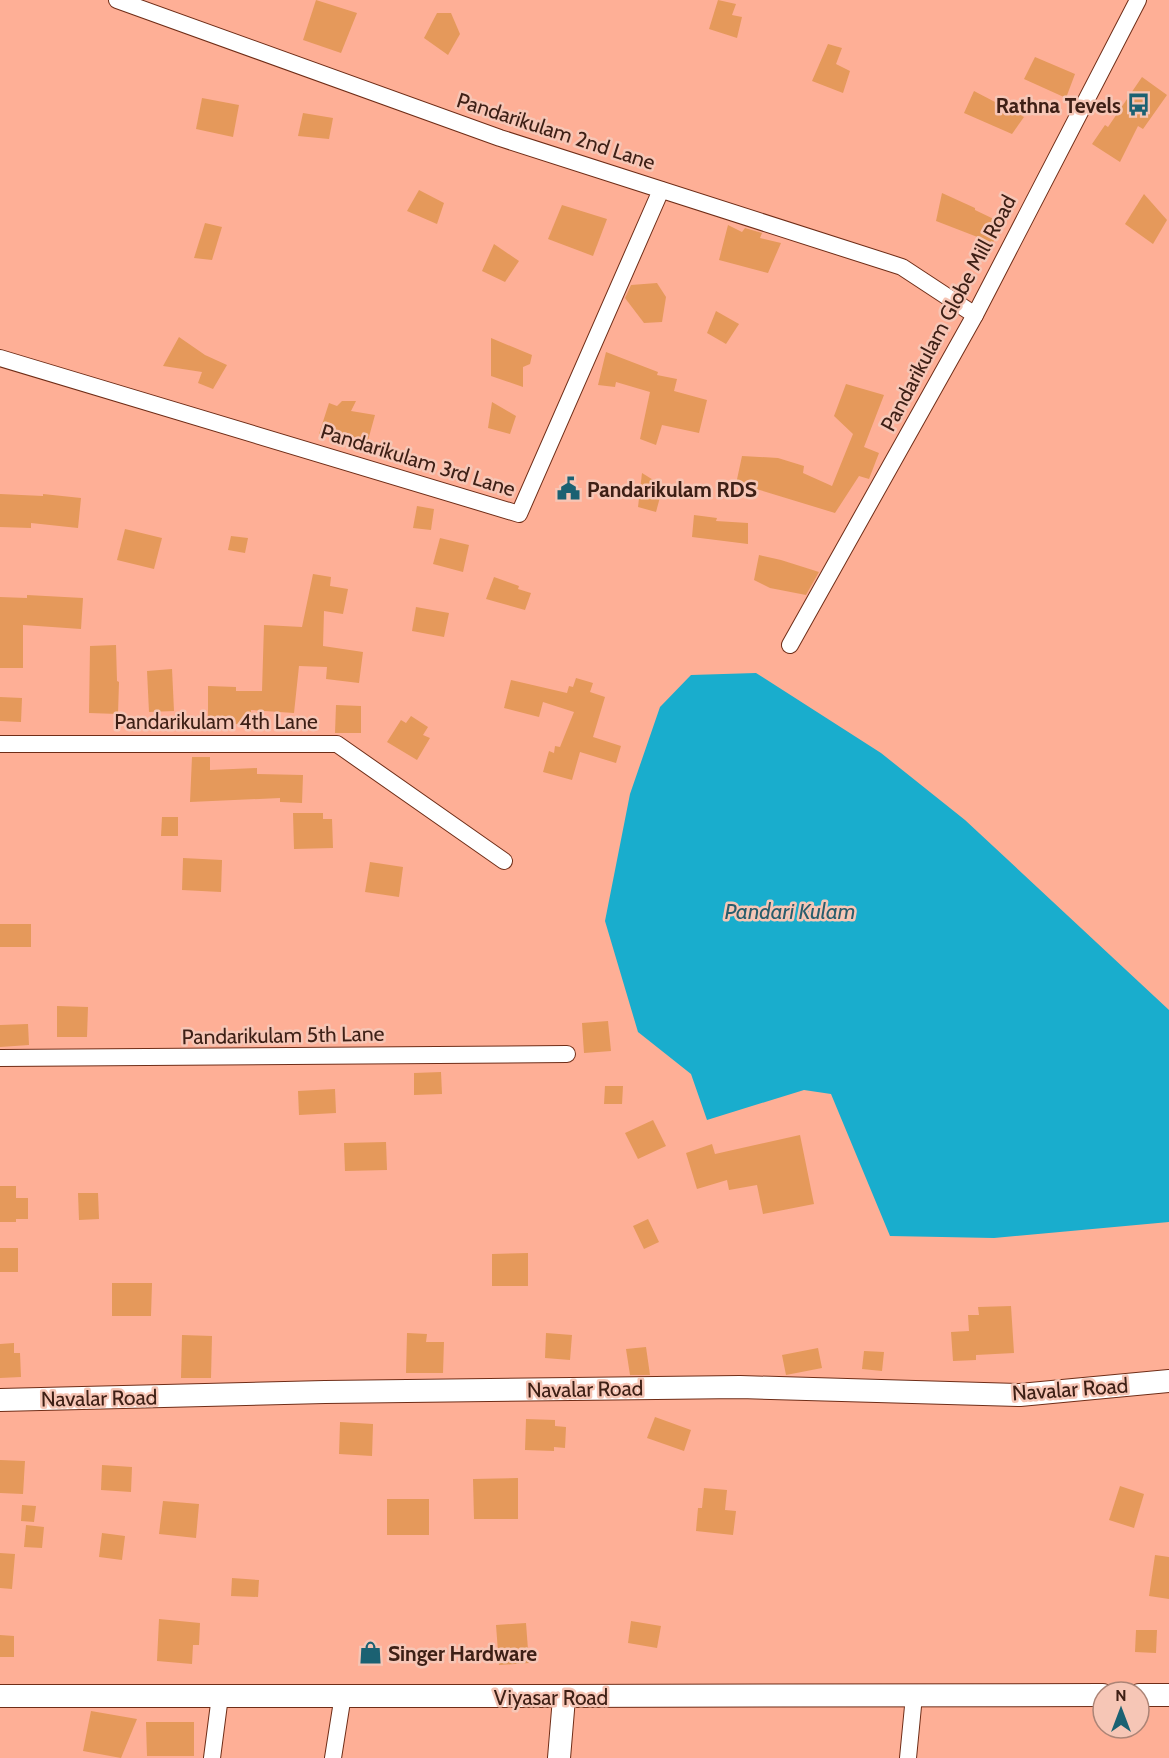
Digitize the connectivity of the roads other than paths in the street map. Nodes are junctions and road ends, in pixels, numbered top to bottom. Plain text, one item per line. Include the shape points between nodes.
1 (117, 0) edge
2 (1138, 0) edge
3 (661, 190) junction
4 (975, 315) junction
5 (0, 358) edge
6 (790, 645) dead end
7 (0, 744) edge
8 (504, 861) dead end
9 (567, 1054) dead end
10 (0, 1058) edge
11 (1169, 1382) edge
12 (0, 1400) edge
13 (343, 1695) junction
14 (1091, 1695) edge
15 (1151, 1695) edge
16 (1169, 1695) edge
17 (0, 1696) edge
18 (220, 1696) junction
19 (914, 1696) junction
20 (564, 1698) junction
21 (212, 1758) edge
22 (333, 1758) edge
23 (559, 1758) edge
24 (908, 1758) edge

1 - 3 street, Pandarikulam 2nd Lane via 500,138
2 - 4 street, Pandarikulam Globe Mill Road
3 - 4 street, Pandarikulam 2nd Lane via 902,267
3 - 5 street, Pandarikulam 3rd Lane via 519,514
4 - 6 street, Pandarikulam Globe Mill Road
7 - 8 street, Pandarikulam 4th Lane via 337,744
9 - 10 street, Pandarikulam 5th Lane
11 - 12 street, Navalar Road via 1020,1395 740,1387
13 - 18 street, Viyasar Road
13 - 20 street, Viyasar Road
13 - 22 street
14 - 19 street, Viyasar Road
15 - 16 street
17 - 18 street, Viyasar Road
18 - 21 street
19 - 20 street, Viyasar Road
19 - 24 street
20 - 23 street

